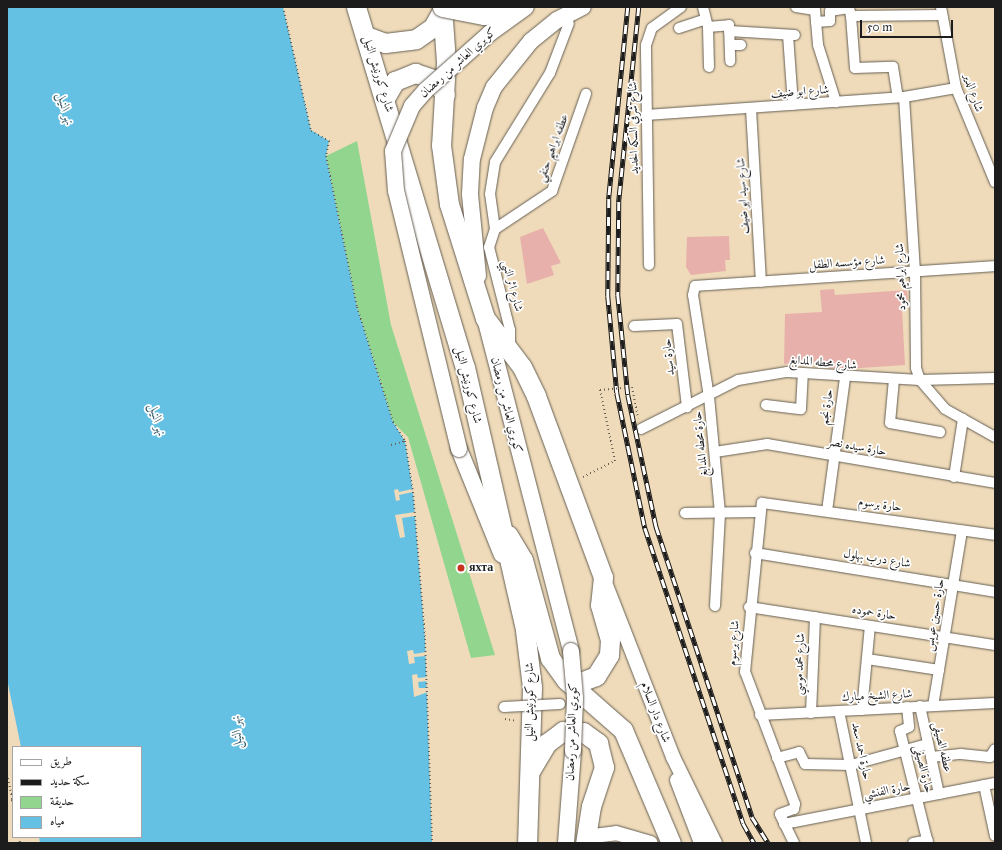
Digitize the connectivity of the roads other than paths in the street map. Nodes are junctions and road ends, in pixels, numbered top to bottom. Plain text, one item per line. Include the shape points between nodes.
1 (356, 7) edge
2 (518, 7) edge
3 (526, 7) edge
4 (583, 7) edge
5 (681, 7) edge
6 (703, 7) edge
7 (796, 7) edge
8 (443, 8) edge
9 (841, 8) edge
10 (879, 11) edge
11 (941, 11) edge
12 (851, 16) junction
13 (816, 22) junction
14 (568, 23) dead end
15 (707, 23) junction
16 (679, 28) dead end
17 (729, 31) junction
18 (366, 36) junction
19 (730, 45) junction
20 (741, 45) dead end
21 (730, 61) dead end
22 (709, 66) dead end
23 (956, 88) junction
24 (586, 94) dead end
25 (445, 97) junction
26 (901, 97) junction
27 (385, 98) junction
28 (836, 102) junction
29 (793, 105) junction
30 (751, 109) junction
31 (646, 115) junction
32 (995, 182) edge
33 (495, 229) junction
34 (649, 265) dead end
35 (995, 266) edge
36 (915, 272) junction
37 (761, 282) junction
38 (700, 285) joint
39 (484, 318) junction
40 (634, 326) dead end
41 (510, 350) junction
42 (803, 374) junction
43 (845, 378) junction
44 (995, 378) edge
45 (894, 379) junction
46 (920, 380) junction
47 (709, 397) junction
48 (766, 405) dead end
49 (688, 407) junction
50 (963, 419) junction
51 (641, 429) dead end
52 (940, 432) dead end
53 (995, 437) edge
54 (715, 452) junction
55 (833, 457) junction
56 (954, 477) junction
57 (995, 483) edge
58 (761, 508) junction
59 (827, 511) junction
60 (720, 512) junction
61 (685, 513) dead end
62 (501, 526) junction
63 (962, 530) junction
64 (995, 535) edge
65 (755, 553) junction
66 (603, 577) junction
67 (953, 585) junction
68 (515, 589) junction
69 (995, 592) edge
70 (715, 606) dead end
71 (749, 607) junction
72 (815, 617) junction
73 (870, 626) junction
74 (944, 638) junction
75 (995, 645) edge
76 (867, 659) junction
77 (939, 670) junction
78 (573, 685) junction
79 (995, 703) edge
80 (560, 704) dead end
81 (920, 706) junction
82 (933, 706) junction
83 (504, 707) dead end
84 (907, 707) junction
85 (862, 710) junction
86 (839, 711) junction
87 (811, 713) junction
88 (760, 716) junction
89 (928, 744) junction
90 (995, 748) edge
91 (906, 751) junction
92 (673, 758) junction
93 (777, 758) junction
94 (931, 758) junction
95 (851, 764) junction
96 (529, 773) junction
97 (995, 783) edge
98 (984, 785) junction
99 (939, 794) junction
100 (917, 798) junction
101 (860, 809) junction
102 (784, 824) junction
103 (995, 836) edge
104 (699, 839) edge
105 (585, 840) edge
106 (928, 841) edge
107 (527, 843) edge
108 (566, 843) edge
109 (651, 843) edge
110 (671, 843) edge
111 (715, 843) edge
112 (794, 843) edge
113 (866, 843) edge
114 (913, 843) edge

1 - 18 highway, شارع كورنيش النيل
2 - 8 highway, bridge via 484,15
3 - 68 main road, كوبري العاشر من رمضان, bridge via 490,33 412,106 394,151 393,173 459,449
4 - 39 main road, كوبري العاشر من رمضان via 557,20 531,41 494,87 478,130 470,194 470,220
5 - 31 street, شارع شرقي السكه الحديد via 652,28 647,38
6 - 15 street
7 - 13 street via 814,10
8 - 18 highway via 433,27 416,39 385,43
8 - 25 highway
9 - 12 street via 850,8
9 - 13 street via 830,11 830,21
10 - 11 street
10 - 12 street
11 - 23 street, شارع الدير
12 - 26 street, شارع ابراهيم محمود via 854,68 894,67
13 - 28 street via 818,45
14 - 33 street via 550,73 495,162 490,194
15 - 16 street
15 - 17 street via 727,24
15 - 22 street
17 - 19 street
17 - 29 street via 761,30 792,35
18 - 27 highway, شارع كورنيش النيل
19 - 20 street
19 - 21 street
23 - 26 street, شارع ابو ضيف
23 - 32 street, شارع الدير
24 - 33 street, عطفه ابراهيم حنفي via 556,185 541,201
25 - 27 highway via 434,79 415,73 396,81
25 - 39 highway via 441,145 449,204
26 - 28 street, شارع ابو ضيف
26 - 36 street, شارع ابراهيم محمود
27 - 62 highway, شارع كورنيش النيل via 465,367
28 - 29 street, شارع ابو ضيف
29 - 30 street, شارع ابو ضيف
30 - 31 street, شارع ابو ضيف
30 - 37 street, شارع سيد ابو ضيف
31 - 34 street, شارع شرقي السكه الحديد
33 - 41 street, شارع اثر النبي via 489,247 510,330
35 - 36 street, شارع مؤسسه الطفل
36 - 37 street, شارع مؤسسه الطفل
36 - 46 street, شارع ابراهيم محمود via 916,368
37 - 38 street, شارع مؤسسه الطفل
38 - 47 street, حارة محطه المدابغ via 695,286 693,294
39 - 41 highway
39 - 108 main road, كوبري العاشر من رمضان, bridge via 516,447 562,605 571,652 575,725
40 - 49 street, حارة سيد via 677,324
41 - 66 highway via 536,396
42 - 43 street, شارع محطه المدابغ
42 - 47 street, شارع محطه المدابغ via 754,375
42 - 48 street via 801,409
43 - 45 street, شارع محطه المدابغ
43 - 55 street, حارة نجم
44 - 46 street
45 - 46 street, شارع محطه المدابغ
45 - 52 street via 890,423
46 - 50 street via 945,409
47 - 49 street, شارع محطه المدابغ
47 - 54 street, حارة محطه المدابغ
49 - 51 street, شارع محطه المدابغ
50 - 53 street
50 - 56 street
54 - 55 street, حارة سيده نصر via 762,444
54 - 60 street, حارة محطه المدابغ
55 - 56 street, حارة سيده نصر
55 - 59 street, حارة نجم
56 - 57 street, حارة سيده نصر
58 - 59 street, حارة برسوم
58 - 60 street, حارة برسوم
58 - 65 street, شارع برسوم
59 - 63 street, حارة برسوم
60 - 61 street, حارة برسوم
60 - 70 street, حارة محطه المدابغ
62 - 68 highway, شارع كورنيش النيل
62 - 78 highway via 523,560 548,654
63 - 64 street, حارة برسوم
63 - 67 street, حارة حسين عويس
65 - 67 street, شارع درب بهلول
65 - 71 street, شارع برسوم
66 - 78 highway via 600,605 610,640 608,655 596,676
66 - 92 main road, شارع دار السلام
67 - 69 street, شارع درب بهلول
67 - 74 street, حارة حسين عويس
68 - 96 highway, شارع كورنيش النيل via 531,668
71 - 72 street, حارة حموده
71 - 88 street, شارع برسوم via 745,672
72 - 73 street, حارة حموده
72 - 87 street, شارع محمد موسي
73 - 74 street, حارة حموده
73 - 76 street
74 - 75 street, حارة حموده
74 - 77 street, حارة حسين عويس
76 - 77 street
76 - 85 street
77 - 82 street, حارة حسين عويس
78 - 110 highway via 623,730
79 - 82 street, شارع الشيخ مبارك
80 - 83 street, bridge
81 - 82 street, شارع الشيخ مبارك
81 - 84 street, شارع الشيخ مبارك
81 - 89 street, عطفه الصيفى
84 - 85 street, شارع الشيخ مبارك
84 - 91 street, حارة الصيفى via 909,728 900,731
85 - 86 street, شارع الشيخ مبارك
86 - 87 street, شارع الشيخ مبارك
86 - 95 street, حارة احمد سعد
87 - 88 street, شارع الشيخ مبارك
88 - 93 street, شارع برسوم
89 - 91 street
89 - 94 street, عطفه الصيفى
90 - 94 street via 990,758 961,754
91 - 95 street
91 - 100 street, حارة الصيفى
92 - 104 main road via 682,797
92 - 111 main road, شارع دار السلام
93 - 95 street via 799,752 805,764
93 - 102 street, شارع برسوم via 796,807 780,814
94 - 99 street, عطفه الصيفى
95 - 101 street, حارة احمد سعد
96 - 105 highway, شارع كورنيش النيل via 547,743 563,731 583,732 598,743 604,767
96 - 107 highway, شارع كورنيش النيل
97 - 98 street, حارة الفنشي
98 - 99 street, حارة الفنشي
98 - 103 street
99 - 100 street, حارة الفنشي
100 - 101 street, حارة الفنشي
100 - 106 street, حارة الصيفى
101 - 102 street, حارة الفنشي
101 - 113 street, حارة احمد سعد
102 - 112 street
105 - 109 main road via 616,834
106 - 114 street

